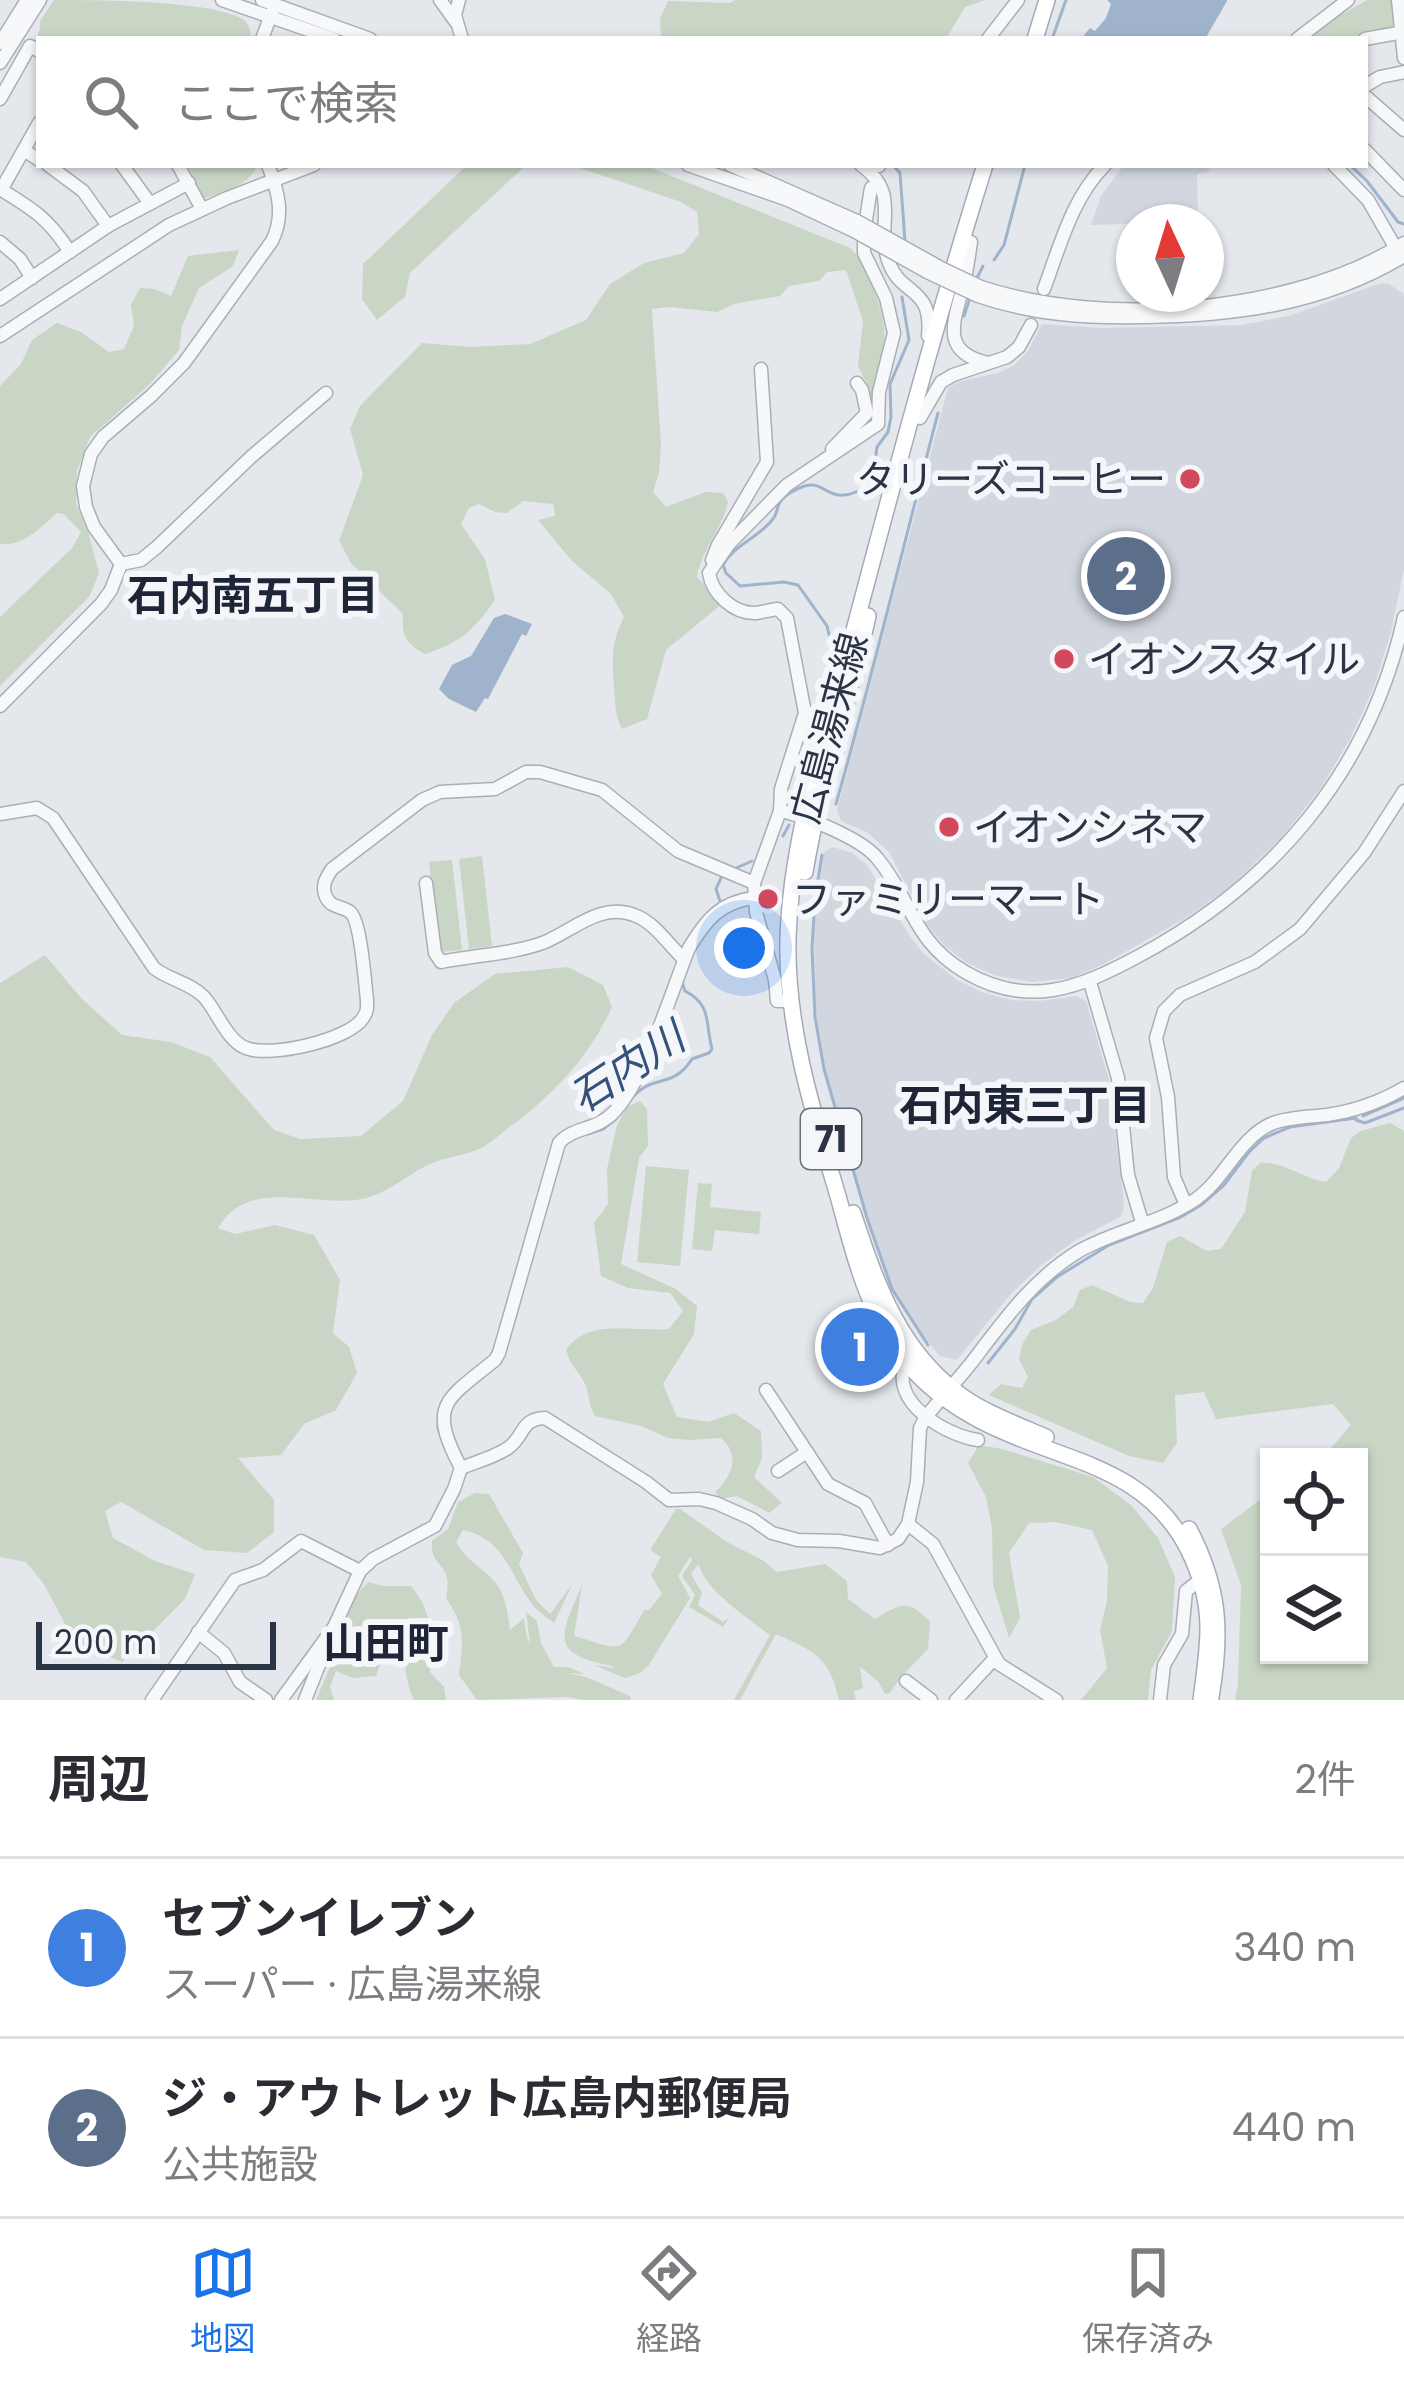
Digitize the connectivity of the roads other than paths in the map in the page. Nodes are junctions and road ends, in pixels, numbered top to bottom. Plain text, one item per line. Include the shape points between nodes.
1 (27, 0) edge
2 (40, 0) edge
3 (223, 0) edge
4 (440, 0) edge
5 (459, 0) edge
6 (1018, 0) edge
7 (1037, 0) edge
8 (1047, 0) edge
9 (1348, 0) edge
10 (1398, 0) edge
11 (271, 5) edge
12 (1402, 32) edge
13 (461, 34) edge
14 (263, 36) edge
15 (328, 36) edge
16 (361, 36) edge
17 (990, 36) edge
18 (1026, 36) edge
19 (1036, 36) edge
20 (1302, 36) edge
21 (1368, 38) edge
22 (0, 43) edge
23 (36, 49) edge
24 (1404, 58) edge
25 (0, 63) edge
26 (1404, 72) edge
27 (1368, 84) edge
28 (1368, 99) edge
29 (0, 100) edge
30 (36, 128) edge
31 (1404, 130) edge
32 (24, 150) junction
33 (1368, 153) edge
34 (36, 158) edge
35 (52, 168) edge
36 (124, 168) edge
37 (180, 168) edge
38 (269, 168) edge
39 (306, 168) edge
40 (698, 168) edge
41 (735, 168) edge
42 (778, 168) edge
43 (864, 168) edge
44 (984, 168) edge
45 (994, 168) edge
46 (1103, 168) edge
47 (1337, 168) edge
48 (274, 181) junction
49 (188, 183) junction
50 (768, 188) junction
51 (871, 188) dead end
52 (1, 189) edge
53 (1404, 190) edge
54 (149, 202) junction
55 (202, 209) junction
56 (108, 226) junction
57 (0, 242) edge
58 (971, 242) junction
59 (70, 252) junction
60 (1402, 254) edge
61 (952, 271) junction
62 (32, 278) junction
63 (911, 289) junction
64 (1045, 289) dead end
65 (980, 292) junction
66 (0, 299) edge
67 (1031, 325) dead end
68 (0, 336) edge
69 (926, 361) junction
70 (989, 364) junction
71 (761, 369) dead end
72 (856, 383) dead end
73 (326, 394) dead end
74 (920, 418) junction
75 (818, 463) junction
76 (121, 563) junction
77 (712, 567) junction
78 (1404, 617) edge
79 (0, 706) edge
80 (1404, 791) edge
81 (780, 811) junction
82 (0, 814) edge
83 (809, 820) junction
84 (426, 883) dead end
85 (754, 890) junction
86 (684, 959) junction
87 (1090, 982) junction
88 (790, 1001) junction
89 (1404, 1088) edge
90 (1186, 1205) junction
91 (1142, 1222) junction
92 (906, 1363) junction
93 (766, 1390) dead end
94 (945, 1393) junction
95 (926, 1418) junction
96 (978, 1440) dead end
97 (807, 1452) junction
98 (460, 1468) junction
99 (778, 1471) dead end
100 (908, 1524) junction
101 (889, 1545) junction
102 (360, 1571) junction
103 (1200, 1580) junction
104 (334, 1627) junction
105 (198, 1632) junction
106 (995, 1658) junction
107 (906, 1681) dead end
108 (1034, 1695) edge
109 (152, 1700) edge
110 (266, 1700) edge
111 (281, 1700) edge
112 (305, 1700) edge
113 (931, 1700) edge
114 (956, 1700) edge
115 (1056, 1700) edge
116 (1160, 1700) edge
117 (1201, 1700) edge
118 (1211, 1700) edge

1 - 22 street
2 - 25 street
3 - 11 street
4 - 13 street
5 - 13 street
6 - 17 street
7 - 18 main road
8 - 19 main road
9 - 20 street
10 - 12 street
11 - 14 street
11 - 15 street
11 - 16 street
12 - 21 street
12 - 24 street
23 - 29 street via 30,46
26 - 27 street
28 - 31 street
30 - 32 street
32 - 34 street
32 - 52 street
33 - 53 street
35 - 56 street
36 - 54 street
37 - 49 street
38 - 48 street
39 - 48 street
40 - 50 street
41 - 50 street
42 - 50 street
43 - 63 street via 882,186 888,262
44 - 61 main road, 広島湯来線 / 71
45 - 58 main road, 広島湯来線 / 71
46 - 64 street via 1079,200
47 - 60 street
48 - 55 street
48 - 76 street via 280,220 272,241 184,363 91,454 86,507
49 - 54 street
49 - 55 street
50 - 65 street, bridge via 856,226 952,285
51 - 75 street via 864,253 894,333 880,418
52 - 59 street via 37,212
54 - 56 street
55 - 68 street
56 - 59 street
57 - 62 street
58 - 70 street via 953,336 964,355
58 - 74 main road, 広島湯来線 / 71
59 - 62 street
60 - 65 street via 1312,285 1215,305 1079,307
60 - 65 street via 1316,295 1182,317 1063,316
61 - 63 street via 933,287
61 - 69 main road, 広島湯来線 / 71
62 - 66 street
63 - 69 street via 929,318
67 - 70 street via 1016,351
69 - 83 main road, 広島湯来線 / 71
70 - 74 street via 941,382
71 - 77 street via 767,462
72 - 75 street via 867,413
73 - 76 street via 157,547
74 - 83 main road, 広島湯来線 / 71 via 853,684
75 - 77 street via 787,485
76 - 79 street via 101,604
77 - 81 street via 709,580 727,602 746,612 778,610 789,626 805,713
78 - 87 street via 1365,730 1300,830 1205,916
80 - 90 street via 1300,929 1164,1011 1157,1046 1174,1177
81 - 83 street
81 - 85 street
82 - 85 street via 37,808 57,821 154,968 195,990 235,1040 255,1050 309,1047 359,1024 368,1000 356,922 329,902 325,880 440,792 494,789 526,772 602,790 678,851
83 - 87 street via 877,857 920,931 963,971 1031,991
83 - 88 main road, 広島湯来線 / 71 via 790,910
83 - 94 main road, 広島湯来線 / 71 via 797,944 812,1070 884,1300
84 - 86 street via 441,962 539,944 621,912 655,928
85 - 86 street via 704,924
85 - 88 street via 777,1001
86 - 98 street via 634,1086 607,1119 559,1143 499,1353 445,1406 444,1434
87 - 91 street via 1118,1078 1128,1175
88 - 92 main road, 広島湯来線 / 71 via 862,1279
89 - 90 street via 1355,1109 1261,1130
90 - 91 street
91 - 94 street via 1038,1281
92 - 94 main road, 広島湯来線 / 71
92 - 95 street via 903,1382
93 - 97 street
94 - 95 street
94 - 103 main road, 広島湯来線 / 71 via 1001,1431 1124,1480 1178,1531
94 - 118 main road, 広島湯来線 / 71 via 1104,1457 1170,1504 1214,1589 1219,1628
95 - 96 street
95 - 100 street
97 - 99 street
97 - 101 street via 828,1484 865,1503
98 - 101 street via 506,1450 526,1424 545,1418 669,1500 716,1503 798,1540
98 - 102 street via 436,1526
100 - 101 street
100 - 106 street via 933,1544
102 - 104 street
102 - 105 street via 301,1540 235,1580
103 - 116 street via 1186,1591 1182,1634 1164,1665
103 - 117 main road, 広島湯来線 / 71 via 1208,1626
104 - 111 street
104 - 112 street
105 - 109 street
105 - 110 street
106 - 108 street
106 - 114 street
107 - 113 street
108 - 115 street

